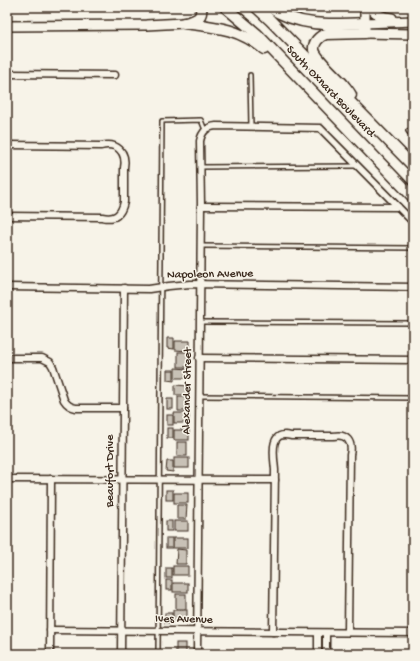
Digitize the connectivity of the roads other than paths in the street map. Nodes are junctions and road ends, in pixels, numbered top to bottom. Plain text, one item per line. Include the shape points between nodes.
1 (201, 7) edge
2 (225, 7) edge
3 (256, 7) edge
4 (269, 7) edge
5 (365, 7) edge
6 (371, 7) edge
7 (413, 21) edge
8 (365, 23) junction
9 (184, 24) junction
10 (7, 26) edge
11 (365, 33) junction
12 (413, 34) edge
13 (7, 74) edge
14 (115, 75) dead end
15 (250, 75) dead end
16 (298, 77) junction
17 (251, 126) junction
18 (376, 128) junction
19 (205, 130) junction
20 (408, 131) dead end
21 (413, 138) edge
22 (7, 145) edge
23 (411, 164) edge
24 (358, 166) junction
25 (200, 167) junction
26 (413, 197) edge
27 (201, 206) junction
28 (398, 207) junction
29 (7, 216) edge
30 (413, 222) edge
31 (200, 246) junction
32 (413, 248) edge
33 (200, 285) junction
34 (161, 286) junction
35 (7, 287) edge
36 (413, 287) edge
37 (124, 288) junction
38 (200, 322) junction
39 (413, 323) edge
40 (7, 358) edge
41 (199, 358) junction
42 (413, 360) edge
43 (199, 396) junction
44 (413, 398) edge
45 (123, 408) junction
46 (7, 479) edge
47 (51, 479) junction
48 (122, 479) junction
49 (159, 479) junction
50 (198, 480) junction
51 (275, 480) junction
52 (50, 630) junction
53 (121, 631) junction
54 (158, 631) junction
55 (197, 632) junction
56 (273, 632) junction
57 (348, 632) junction
58 (318, 633) junction
59 (326, 633) junction
60 (413, 633) edge
61 (50, 654) edge
62 (121, 654) edge
63 (158, 654) edge
64 (197, 654) edge
65 (318, 654) edge
66 (326, 654) edge

1 - 9 main road via 201,15
2 - 16 main road, South Oxnard Boulevard via 257,34
3 - 18 main road, South Oxnard Boulevard
4 - 8 main road via 278,14 306,23
5 - 8 main road
6 - 7 main road via 374,12 384,17
7 - 8 main road
8 - 11 main road
9 - 10 main road
9 - 16 main road via 222,28 244,36
11 - 12 main road
11 - 18 main road via 322,35 314,48 316,55 344,85
13 - 14 street
15 - 17 lane
16 - 26 main road, South Oxnard Boulevard
17 - 19 street via 216,126
17 - 24 street via 320,128
18 - 23 main road, South Oxnard Boulevard
19 - 25 street, Alexander Street via 200,141
19 - 34 lane via 201,120 162,121
20 - 21 lane
22 - 29 street via 108,145 121,150 125,163 124,202 120,214 109,218
24 - 25 lane
24 - 28 street
25 - 27 street, Alexander Street
27 - 28 street
27 - 31 street, Alexander Street
28 - 30 street
31 - 32 lane
31 - 33 street, Alexander Street
33 - 34 street, Napoleon Avenue
33 - 36 street, Napoleon Avenue
33 - 38 street, Alexander Street
34 - 37 street, Napoleon Avenue
34 - 49 lane
35 - 37 street, Napoleon Avenue
37 - 45 street, Beaufort Drive
38 - 39 lane
38 - 41 street, Alexander Street
40 - 45 street via 42,358 50,362 64,400 70,407
41 - 42 street
41 - 43 street, Alexander Street
43 - 44 lane
43 - 50 street, Alexander Street
45 - 48 street, Beaufort Drive
46 - 47 street
47 - 48 street
47 - 52 street
48 - 49 street
48 - 53 street, Beaufort Drive
49 - 50 street
49 - 54 lane
50 - 51 street
50 - 55 street, Alexander Street
51 - 56 street
51 - 57 street via 273,449 276,438 287,434 339,435 350,442
52 - 53 street, Ives Avenue
52 - 61 street
53 - 54 street, Ives Avenue
53 - 62 street, Beaufort Drive
54 - 55 street, Ives Avenue
54 - 63 lane
55 - 56 street, Ives Avenue
55 - 64 street, Alexander Street
56 - 58 street, Ives Avenue
57 - 59 street, Ives Avenue
57 - 60 street, Ives Avenue
58 - 59 street, Ives Avenue
58 - 65 street
59 - 66 street

